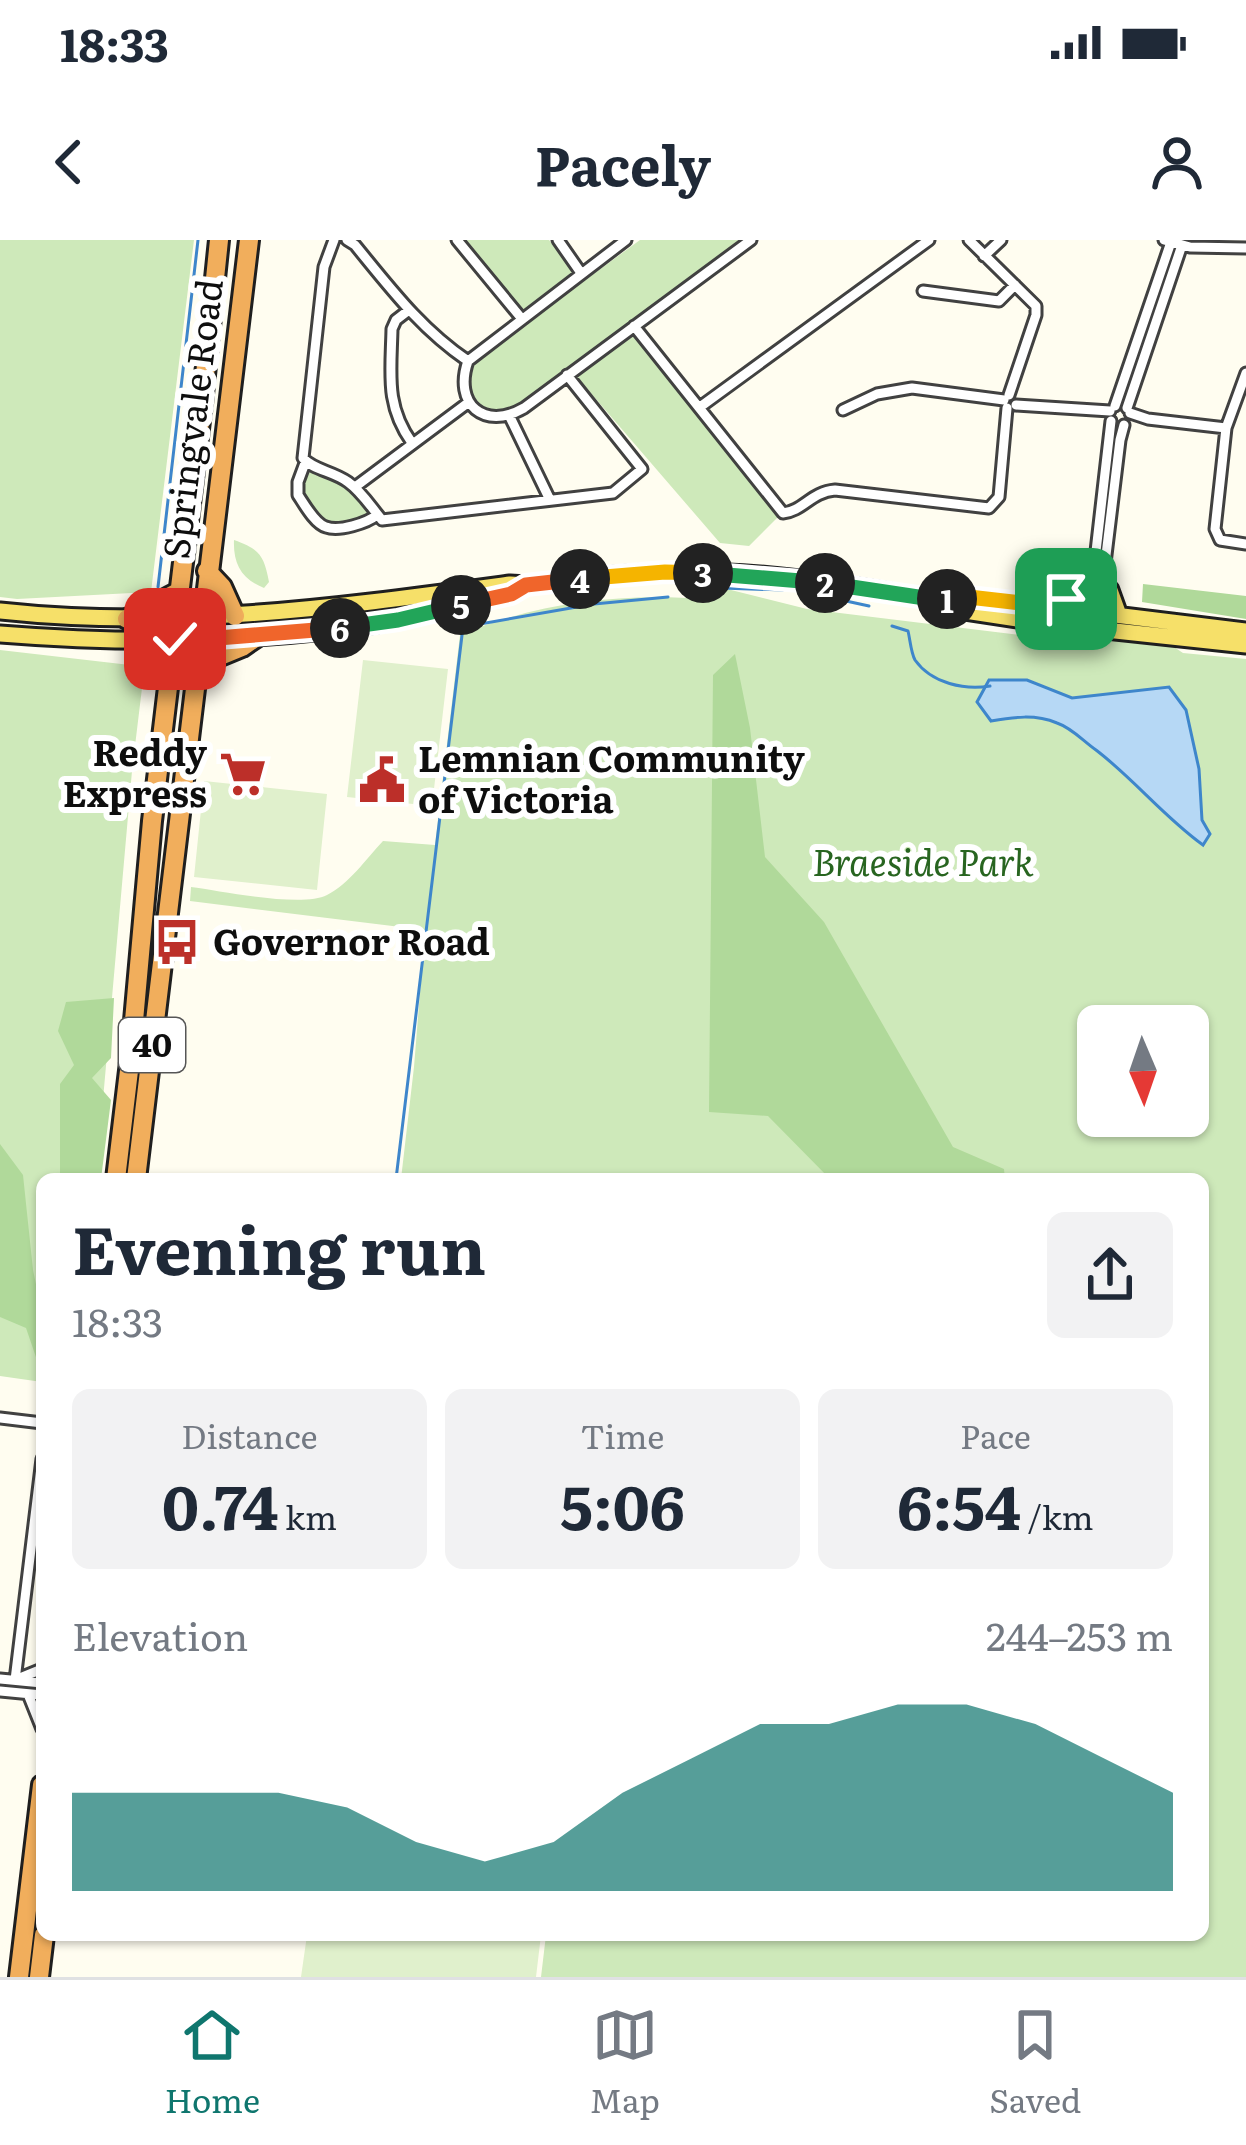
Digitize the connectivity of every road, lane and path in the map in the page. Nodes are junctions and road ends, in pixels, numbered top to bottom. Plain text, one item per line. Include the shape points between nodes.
1 (219, 240) edge
2 (249, 240) edge
3 (334, 240) edge
4 (347, 240) edge
5 (458, 240) edge
6 (558, 240) edge
7 (626, 240) edge
8 (752, 240) edge
9 (929, 240) edge
10 (969, 240) edge
11 (1001, 240) edge
12 (1172, 243) edge
13 (1246, 248) edge
14 (985, 256) junction
15 (581, 273) junction
16 (1015, 285) junction
17 (923, 291) dead end
18 (409, 310) junction
19 (522, 320) junction
20 (634, 326) junction
21 (468, 361) junction
22 (1246, 373) edge
23 (567, 375) junction
24 (1011, 400) junction
25 (470, 402) junction
26 (700, 407) junction
27 (843, 410) dead end
28 (1111, 414) junction
29 (509, 416) junction
30 (1128, 416) junction
31 (1226, 428) junction
32 (412, 443) junction
33 (305, 463) junction
34 (355, 487) junction
35 (550, 500) junction
36 (377, 515) junction
37 (1246, 544) edge
38 (207, 571) junction
39 (526, 585) junction
40 (1097, 586) junction
41 (180, 591) junction
42 (938, 600) junction
43 (1056, 607) junction
44 (0, 610) edge
45 (1119, 615) junction
46 (235, 616) junction
47 (128, 619) junction
48 (1093, 620) junction
49 (200, 628) junction
50 (176, 629) junction
51 (1246, 631) edge
52 (0, 634) edge
53 (258, 636) junction
54 (146, 640) junction
55 (1246, 645) edge
56 (196, 666) junction
57 (170, 672) junction
58 (117, 1173) edge
59 (137, 1173) edge
60 (0, 1418) edge
61 (36, 1422) edge
62 (36, 1508) edge
63 (36, 1671) edge
64 (0, 1678) edge
65 (15, 1680) junction
66 (36, 1682) edge
67 (0, 1690) edge
68 (28, 1694) junction
69 (36, 1695) edge
70 (36, 1714) edge
71 (36, 1835) edge
72 (43, 1941) edge
73 (19, 1977) edge
74 (39, 1977) edge

1 - 41 highway, Springvale Road / 40
2 - 38 highway, Springvale Road / 40
3 - 33 street via 324,267
4 - 18 street
5 - 19 street
6 - 15 street
7 - 15 street
8 - 20 street
9 - 26 street
10 - 14 street
11 - 14 street
12 - 13 street
12 - 28 street
12 - 30 street
14 - 16 street
15 - 19 street
16 - 17 street via 999,301
16 - 24 street via 1036,315
18 - 21 street
18 - 32 street via 392,329 390,393
19 - 21 street
20 - 23 street
20 - 26 street
21 - 25 street via 463,386
22 - 31 street
23 - 29 street
23 - 35 street via 642,469 613,493
24 - 26 street via 999,497 989,508 835,490 783,513
24 - 27 street via 912,388
24 - 28 street
25 - 29 street via 480,413
25 - 32 street
28 - 30 street via 1121,405
28 - 30 street via 1117,425
28 - 40 street
29 - 35 street
30 - 31 street
30 - 40 street
31 - 37 street via 1215,529 1220,540
32 - 34 street
33 - 34 street
33 - 36 street via 298,495 322,526
34 - 36 street
35 - 36 street
38 - 46 highway
38 - 49 highway, Springvale Road / 40
39 - 42 main road via 722,573
39 - 46 main road
39 - 53 main road via 398,620
40 - 43 main road
40 - 45 main road
40 - 48 street
41 - 47 highway
41 - 50 highway, Springvale Road / 40
42 - 43 main road
42 - 48 main road via 952,609
43 - 48 main road
44 - 47 main road
45 - 48 main road
45 - 51 main road
46 - 49 main road
47 - 50 main road
48 - 55 main road
49 - 50 main road
49 - 53 main road
49 - 56 highway, Springvale Road / 40
50 - 54 main road
50 - 57 highway, Springvale Road / 40
52 - 54 main road
53 - 56 highway
54 - 57 highway
56 - 59 highway, Springvale Road / 40
57 - 58 highway, Springvale Road / 40
60 - 61 street
62 - 65 street
63 - 65 street
64 - 65 street
65 - 66 street
67 - 68 street
68 - 69 street
68 - 70 street
71 - 73 highway
72 - 74 highway

